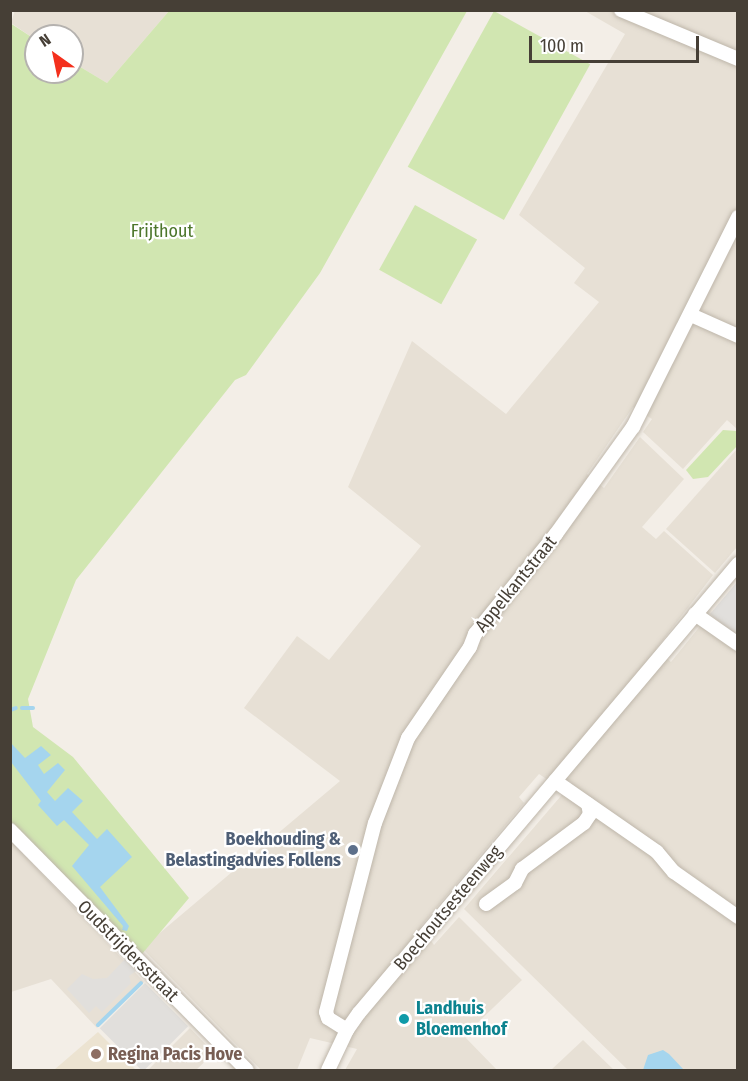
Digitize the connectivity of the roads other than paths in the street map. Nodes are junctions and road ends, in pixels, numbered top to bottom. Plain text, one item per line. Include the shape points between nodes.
1 (621, 10) edge
2 (738, 59) edge
3 (738, 217) edge
4 (691, 315) junction
5 (738, 336) edge
6 (738, 564) edge
7 (695, 614) junction
8 (738, 644) edge
9 (555, 781) junction
10 (588, 804) junction
11 (10, 830) edge
12 (486, 904) dead end
13 (738, 917) edge
14 (346, 1033) junction
15 (247, 1071) edge
16 (316, 1071) edge
17 (328, 1071) edge

1 - 2 street
3 - 4 street, Appelkantstraat
4 - 5 street
4 - 14 street, Appelkantstraat via 651,398 608,465 475,634 408,738 375,822 326,1012
6 - 7 street, Boechoutsesteenweg
7 - 8 street
7 - 9 street, Boechoutsesteenweg
9 - 10 street
9 - 14 street, Boechoutsesteenweg
10 - 12 street, Boechoutsesteenweg via 590,814 584,823 522,869 515,883
10 - 13 street via 657,852 674,872
11 - 15 street, Oudstrijdersstraat
14 - 16 street, Boechoutsesteenweg
14 - 17 street, Boechoutsesteenweg

